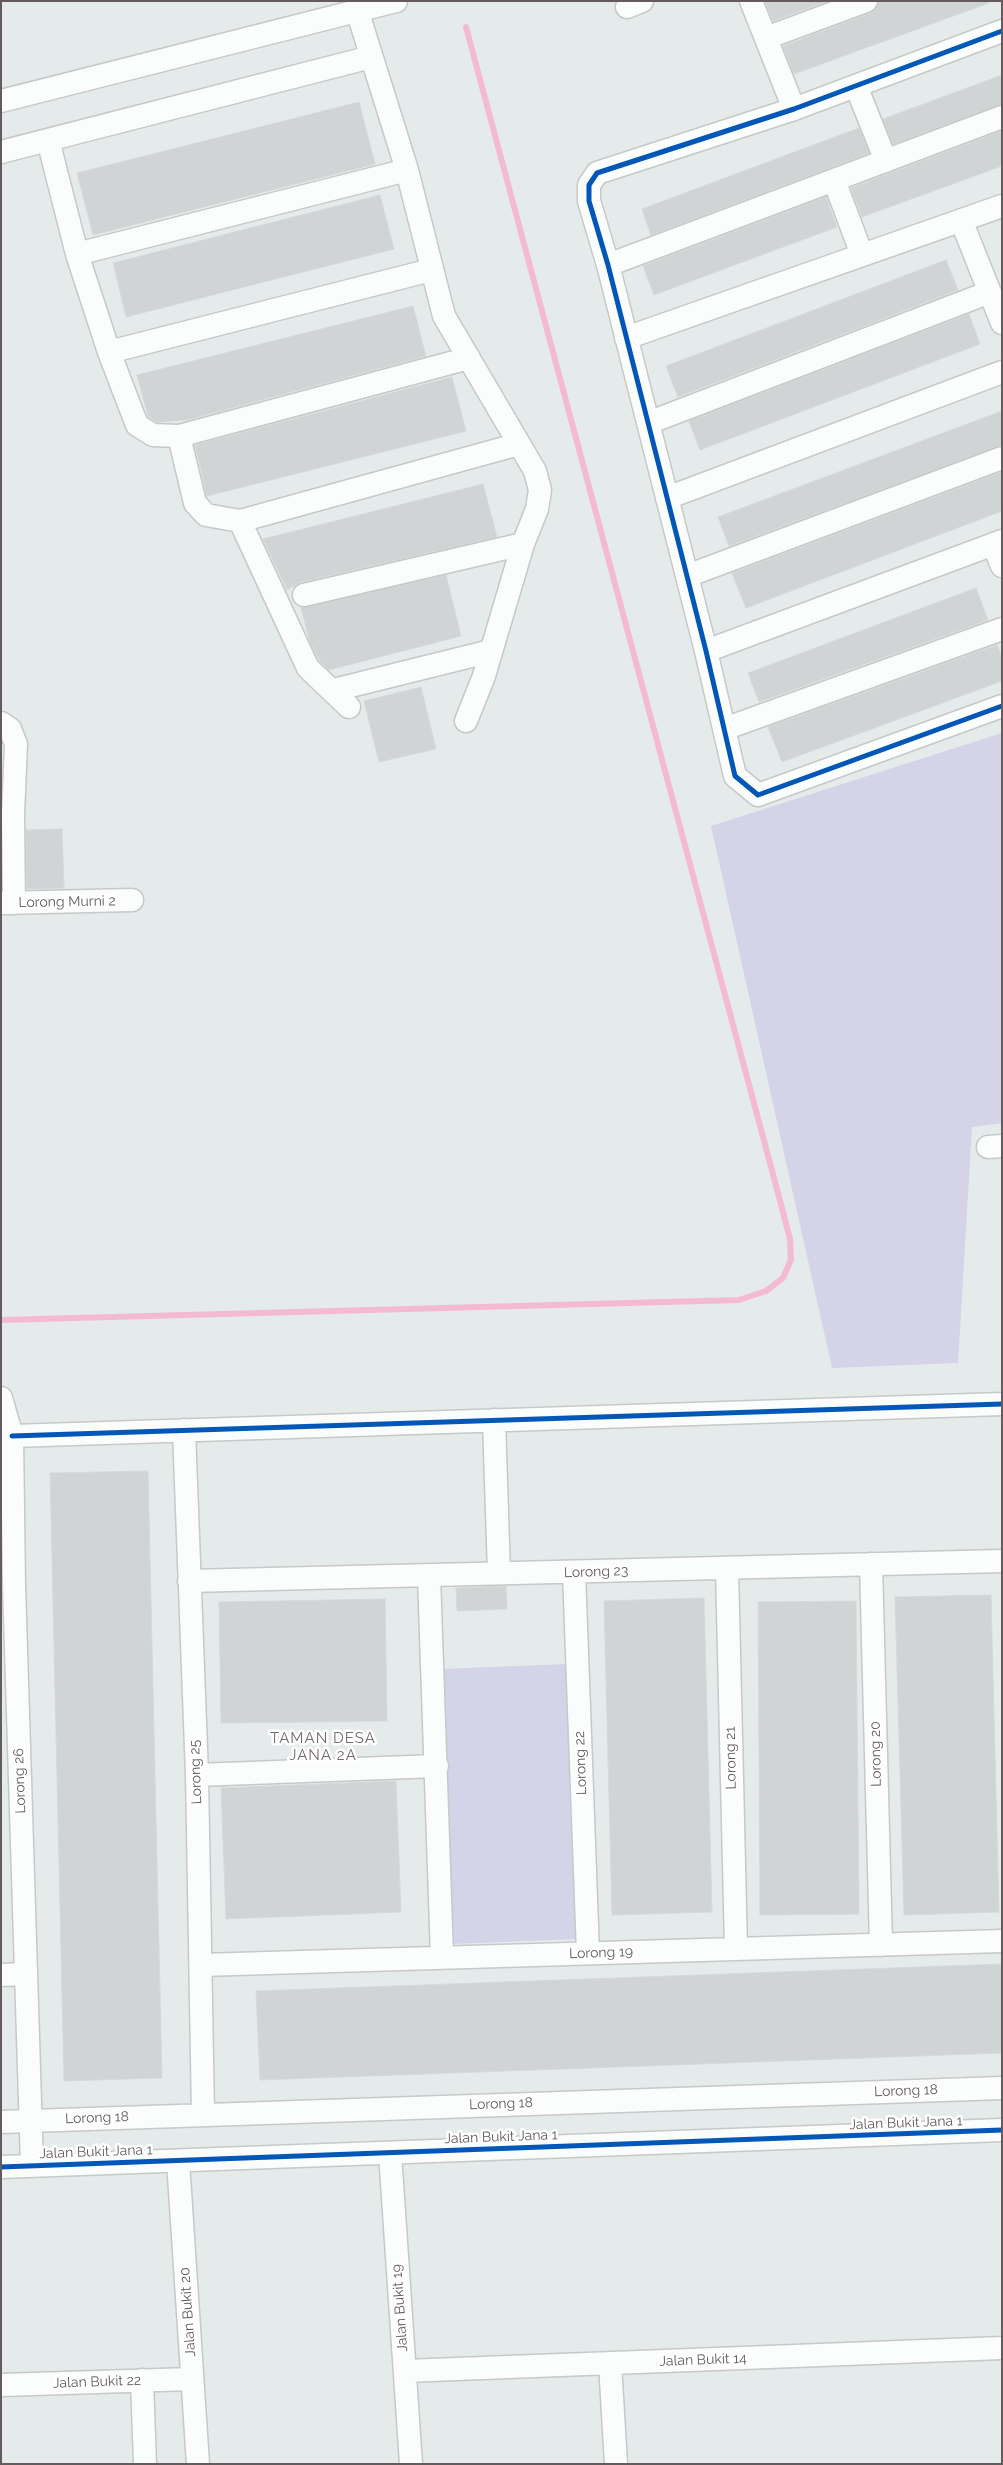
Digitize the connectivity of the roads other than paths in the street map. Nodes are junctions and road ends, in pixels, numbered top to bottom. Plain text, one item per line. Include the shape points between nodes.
1 (396, 1) edge
2 (751, 1) edge
3 (866, 1) edge
4 (358, 10) junction
5 (1002, 31) edge
6 (766, 38) junction
7 (372, 57) junction
8 (856, 86) junction
9 (1, 101) edge
10 (794, 109) junction
11 (1002, 117) edge
12 (48, 140) junction
13 (1, 152) edge
14 (886, 161) junction
15 (407, 170) junction
16 (834, 180) junction
17 (1002, 206) edge
18 (961, 220) junction
19 (78, 254) junction
20 (862, 255) junction
21 (608, 265) junction
22 (431, 270) junction
23 (990, 292) junction
24 (1002, 323) edge
25 (626, 338) junction
26 (109, 352) junction
27 (469, 358) junction
28 (1002, 372) edge
29 (648, 423) junction
30 (179, 436) junction
31 (519, 444) junction
32 (1002, 458) edge
33 (667, 498) junction
34 (240, 521) junction
35 (997, 542) edge
36 (523, 544) junction
37 (1002, 566) edge
38 (687, 576) junction
39 (304, 595) dead end
40 (1002, 629) edge
41 (492, 651) junction
42 (706, 651) junction
43 (334, 690) junction
44 (1002, 706) edge
45 (350, 707) dead end
46 (466, 722) dead end
47 (6, 726) edge
48 (724, 729) junction
49 (7, 814) edge
50 (132, 900) dead end
51 (8, 903) edge
52 (1, 1398) edge
53 (1002, 1404) edge
54 (494, 1420) junction
55 (184, 1430) junction
56 (12, 1436) junction
57 (1002, 1561) edge
58 (871, 1564) junction
59 (727, 1568) junction
60 (574, 1572) junction
61 (499, 1573) junction
62 (429, 1576) junction
63 (190, 1581) junction
64 (8, 1586) edge
65 (437, 1766) junction
66 (197, 1775) junction
67 (1002, 1941) edge
68 (880, 1945) junction
69 (736, 1949) junction
70 (588, 1953) junction
71 (442, 1957) junction
72 (201, 1965) junction
73 (26, 1974) junction
74 (1, 1975) edge
75 (1002, 2088) edge
76 (203, 2114) junction
77 (31, 2121) junction
78 (1, 2122) edge
79 (1002, 2130) edge
80 (390, 2153) junction
81 (178, 2161) junction
82 (32, 2166) junction
83 (1, 2167) edge
84 (1002, 2348) edge
85 (610, 2363) junction
86 (405, 2371) junction
87 (192, 2379) junction
88 (142, 2380) junction
89 (1, 2385) edge
90 (146, 2464) edge
91 (198, 2464) edge
92 (411, 2464) edge
93 (616, 2464) edge

1 - 4 street
2 - 6 street
3 - 6 street
4 - 7 street
4 - 9 street
5 - 8 street
6 - 10 street
7 - 12 street
7 - 15 street
8 - 10 street
8 - 14 street
10 - 21 street via 597,173 589,185 589,201
11 - 14 street
12 - 13 street
12 - 19 street
14 - 16 street
15 - 19 street
15 - 22 street
16 - 20 street
16 - 21 street
17 - 18 street
18 - 20 street
18 - 23 street
19 - 26 street
20 - 25 street
21 - 25 street
22 - 26 street
22 - 27 street via 444,316
23 - 24 street
23 - 29 street
25 - 29 street
26 - 30 street via 137,425 153,435
27 - 30 street
27 - 31 street
28 - 33 street
29 - 33 street
30 - 34 street via 195,503 206,515
31 - 34 street
31 - 36 street via 535,472 540,490
32 - 38 street
33 - 38 street
34 - 43 street via 308,668
35 - 37 street
35 - 42 street
36 - 39 street
36 - 41 street
38 - 42 street
40 - 48 street
41 - 43 street
41 - 46 street
42 - 48 street
43 - 45 street
44 - 48 street via 758,795 735,776
47 - 49 street via 16,744
49 - 51 street
50 - 51 street, Lorong Murni 2
52 - 56 street, Lorong 26
53 - 54 street
54 - 55 street
54 - 61 street
55 - 56 street
55 - 63 street, Lorong 25
56 - 64 street, Lorong 26
57 - 58 street, Lorong 23
58 - 59 street, Lorong 23
58 - 68 street, Lorong 20
59 - 60 street, Lorong 23
59 - 69 street, Lorong 21
60 - 61 street, Lorong 23
60 - 70 street, Lorong 22
61 - 62 street, Lorong 23
62 - 63 street, Lorong 23
62 - 65 street
63 - 66 street, Lorong 25
64 - 73 street, Lorong 26
65 - 66 street
65 - 71 street
66 - 72 street, Lorong 25
67 - 68 street, Lorong 19
68 - 69 street, Lorong 19
69 - 70 street, Lorong 19
70 - 71 street, Lorong 19
71 - 72 street, Lorong 19
72 - 76 street, Lorong 25
73 - 74 street
73 - 77 street, Lorong 26
75 - 76 street, Lorong 18
76 - 77 street, Lorong 18
77 - 78 street, Lorong 18
77 - 82 street, Lorong 26
79 - 80 street, Jalan Bukit Jana 1
80 - 81 street, Jalan Bukit Jana 1
80 - 86 street, Jalan Bukit 19
81 - 82 street, Jalan Bukit Jana 1
81 - 87 street, Jalan Bukit 20
82 - 83 street, Jalan Bukit Jana 1
84 - 85 street, Jalan Bukit 14
85 - 86 street, Jalan Bukit 14
85 - 93 street
86 - 92 street, Jalan Bukit 19
87 - 88 street, Jalan Bukit 22
87 - 91 street, Jalan Bukit 20
88 - 89 street, Jalan Bukit 22
88 - 90 street

